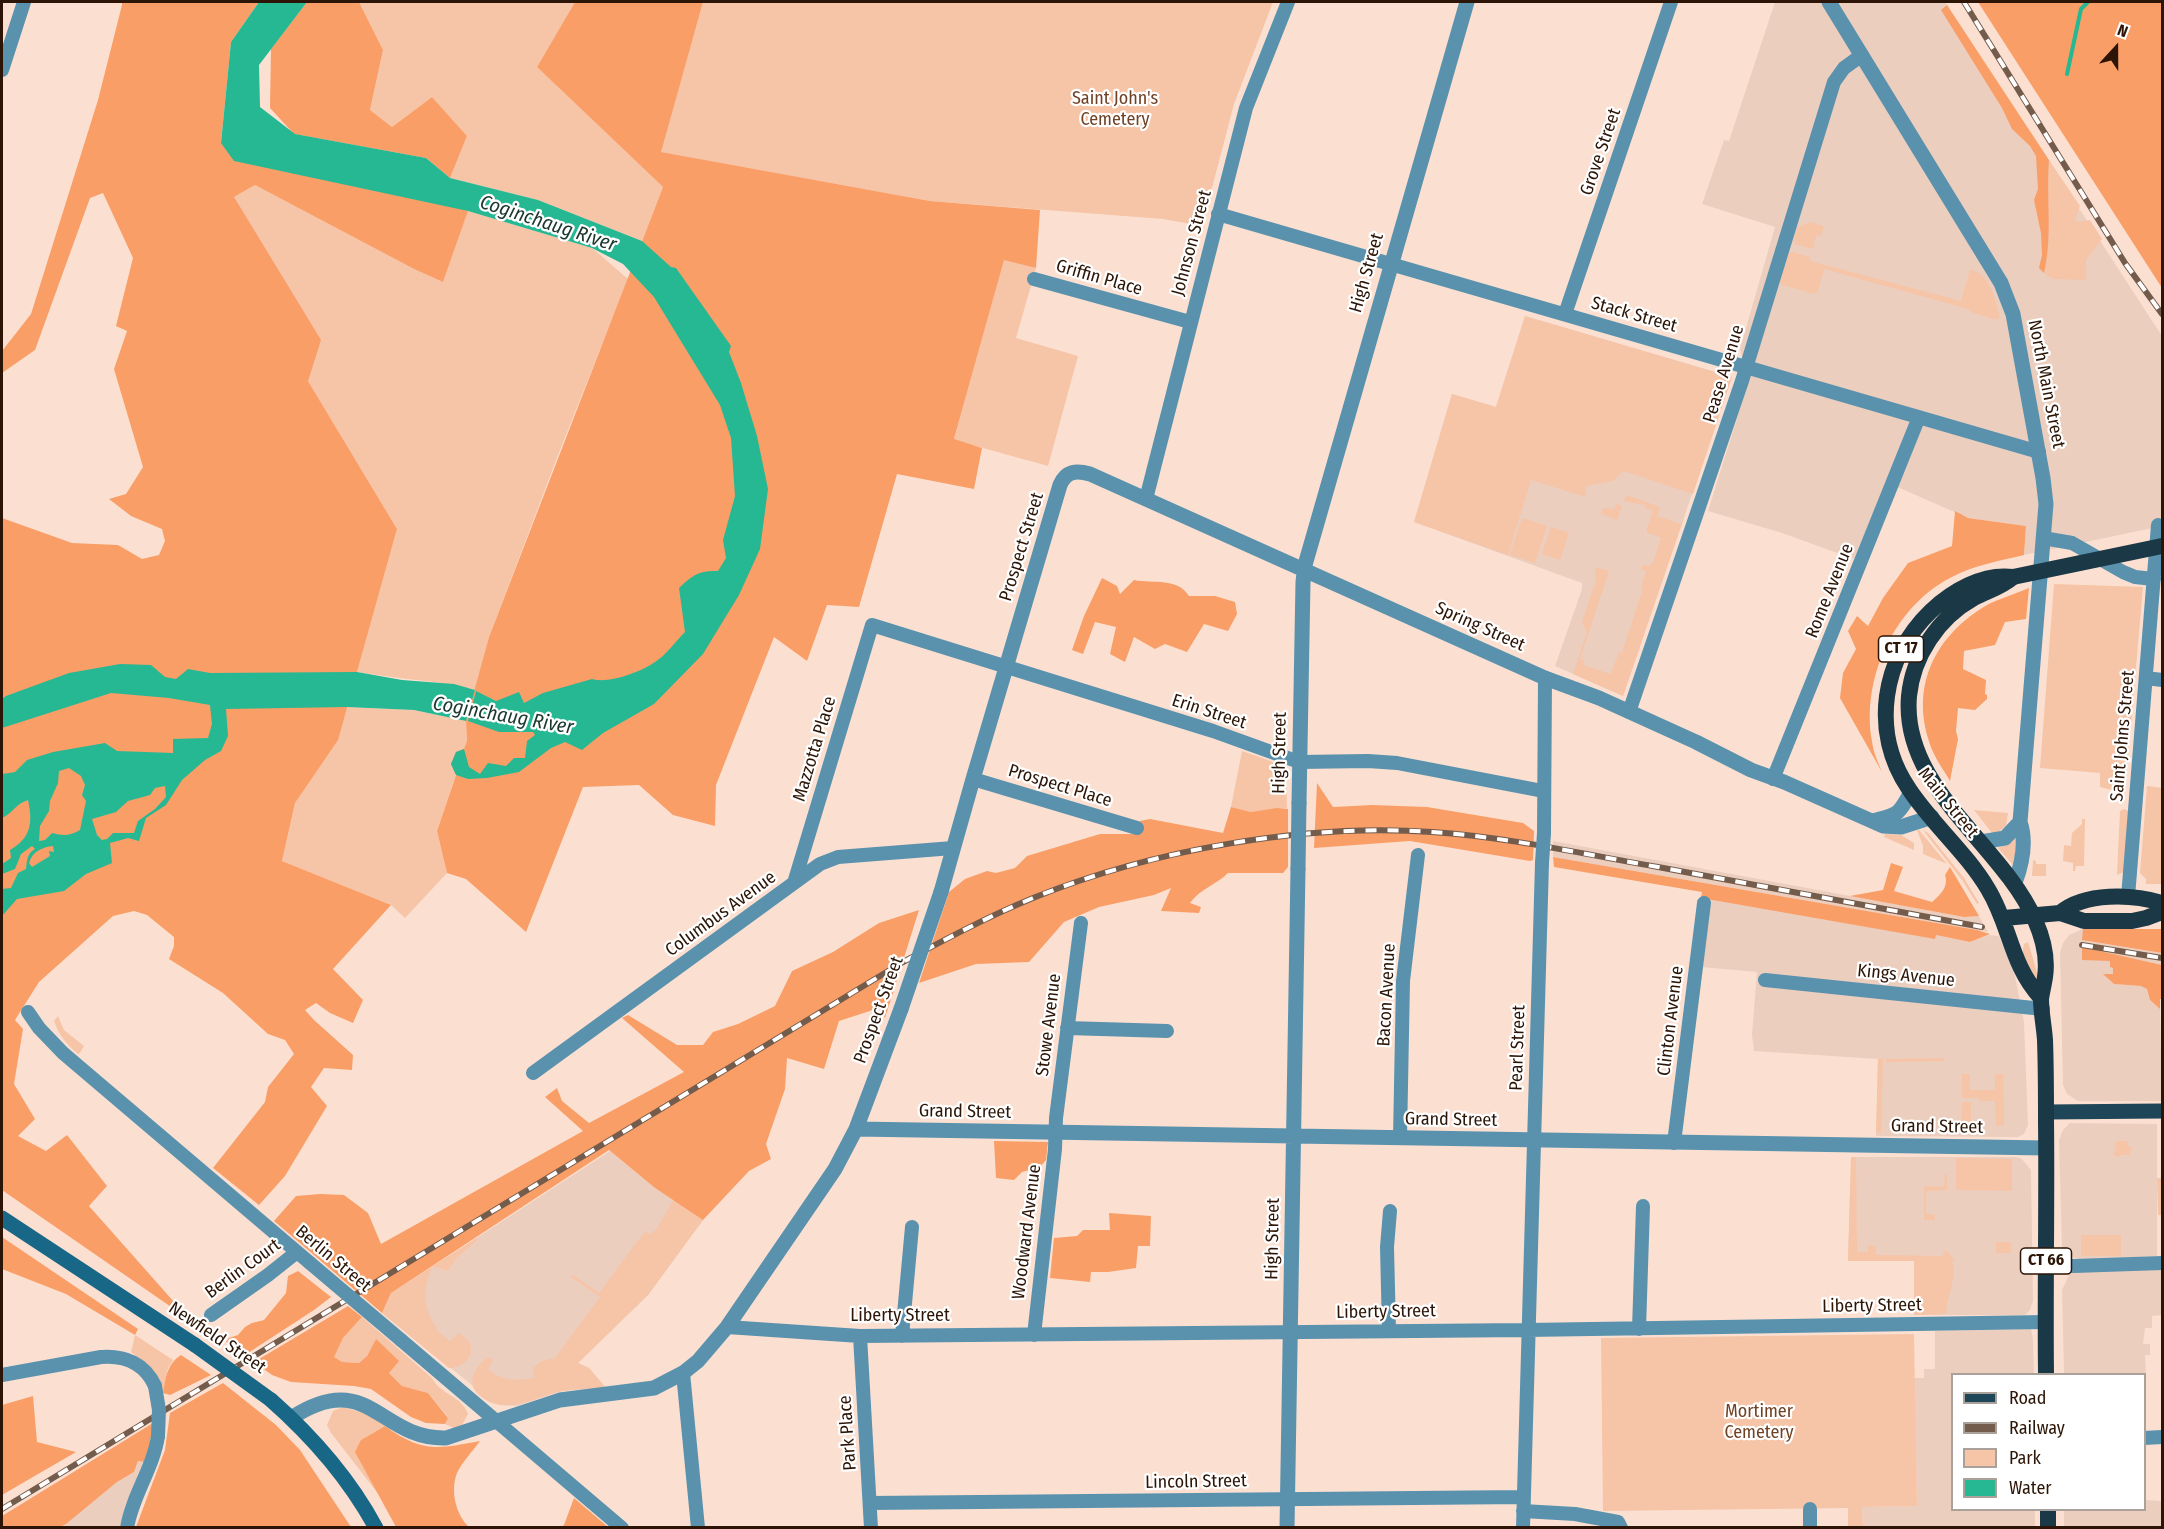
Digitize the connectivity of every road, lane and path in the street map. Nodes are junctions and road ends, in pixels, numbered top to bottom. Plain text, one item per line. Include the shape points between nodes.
1 (24, 2) edge
2 (1288, 2) edge
3 (1467, 2) edge
4 (1671, 2) edge
5 (1829, 2) edge
6 (1862, 55) junction
7 (2, 70) edge
8 (1218, 214) junction
9 (1390, 263) junction
10 (1034, 279) dead end
11 (1565, 314) junction
12 (1190, 322) junction
13 (1745, 366) junction
14 (1919, 417) junction
15 (2039, 452) junction
16 (1072, 472) joint
17 (1146, 499) junction
18 (2158, 525) dead end
19 (2043, 538) junction
20 (2163, 546) edge
21 (1304, 570) junction
22 (2013, 577) junction
23 (2154, 579) junction
24 (872, 625) joint
25 (1006, 667) junction
26 (1545, 678) junction
27 (2146, 678) junction
28 (2163, 680) edge
29 (1629, 712) junction
30 (1299, 762) junction
31 (973, 779) junction
32 (1773, 779) junction
33 (1543, 791) junction
34 (1911, 792) junction
35 (1932, 818) junction
36 (1873, 821) junction
37 (2020, 822) junction
38 (1137, 828) dead end
39 (1982, 842) junction
40 (953, 848) junction
41 (1418, 855) dead end
42 (794, 883) junction
43 (2015, 883) junction
44 (2128, 897) junction
45 (1704, 903) dead end
46 (2163, 903) edge
47 (2163, 912) edge
48 (2060, 913) junction
49 (2033, 915) junction
50 (2004, 920) junction
51 (1081, 923) dead end
52 (1766, 980) dead end
53 (2042, 1004) junction
54 (28, 1012) dead end
55 (1067, 1028) junction
56 (1167, 1031) dead end
57 (533, 1073) dead end
58 (2163, 1111) edge
59 (2046, 1112) junction
60 (856, 1129) junction
61 (1055, 1133) junction
62 (1293, 1136) junction
63 (1400, 1138) junction
64 (1533, 1141) junction
65 (1674, 1143) junction
66 (2046, 1148) junction
67 (1642, 1206) dead end
68 (1390, 1211) dead end
69 (2, 1218) edge
70 (912, 1227) dead end
71 (297, 1252) junction
72 (2163, 1263) edge
73 (2046, 1264) junction
74 (211, 1315) dead end
75 (2045, 1323) junction
76 (727, 1327) junction
77 (1639, 1329) junction
78 (1527, 1330) junction
79 (1389, 1331) junction
80 (1291, 1332) junction
81 (1034, 1335) junction
82 (860, 1336) junction
83 (902, 1336) junction
84 (684, 1373) junction
85 (2046, 1373) edge
86 (2, 1375) edge
87 (291, 1418) junction
88 (497, 1421) junction
89 (2163, 1437) edge
90 (2146, 1438) edge
91 (1287, 1499) junction
92 (870, 1503) junction
93 (1523, 1504) junction
94 (1810, 1509) dead end
95 (2048, 1511) edge
96 (127, 1527) edge
97 (376, 1527) edge
98 (622, 1527) edge
99 (698, 1527) edge
100 (872, 1527) edge
101 (1287, 1527) edge
102 (1523, 1527) edge
103 (1621, 1527) edge
104 (1810, 1527) edge
105 (2048, 1527) edge

1 - 7 street
2 - 8 street, Johnson Street via 1246,108
3 - 9 street, High Street
4 - 11 street, Grove Street
5 - 6 street, North Main Street
6 - 13 street, Pease Avenue via 1844,68 1834,82
6 - 15 street, North Main Street via 2007,296
8 - 9 street, Stack Street
8 - 12 street, Johnson Street
9 - 11 street, Stack Street
9 - 21 street, High Street
10 - 12 street, Griffin Place
11 - 13 street, Stack Street
12 - 17 street, Johnson Street
13 - 14 street, Stack Street
13 - 29 street, Pease Avenue
14 - 15 street, Stack Street
14 - 32 street, Rome Avenue
15 - 19 street, North Main Street via 2045,498
16 - 17 street, Spring Street via 1090,474
16 - 25 street, Prospect Street via 1060,485
17 - 21 street, Spring Street
18 - 23 street, Saint Johns Street
19 - 23 street via 2072,543 2122,572
19 - 37 street, North Main Street
20 - 22 highway, Main Street / CT 17, bridge
21 - 26 street, Spring Street
21 - 30 street, High Street
22 - 34 highway, Main Street / CT 17 via 1988,578 1948,597 1920,622 1899,653 1884,715 1894,760
22 - 39 highway, Main Street / CT 17 via 1964,604 1939,627 1918,659 1909,697 1911,729 1924,765
23 - 27 street, Saint Johns Street
24 - 25 street, Erin Street
24 - 42 street, Mazzotta Place
25 - 30 street, Erin Street
25 - 31 street, Prospect Street
26 - 29 street, Spring Street
26 - 33 street, Pearl Street
27 - 28 street
27 - 44 street, Saint Johns Street
29 - 32 street, Spring Street
30 - 33 street, Erin Street via 1396,763
30 - 62 street, High Street, bridge
31 - 38 street, Prospect Place
31 - 40 street, Prospect Street
32 - 36 street, Spring Street
33 - 64 street, Pearl Street, bridge
34 - 35 highway, Main Street / CT 17
34 - 36 street via 1899,812
35 - 36 street, Spring Street via 1894,828
35 - 50 highway, Main Street / CT 17 via 1978,872
37 - 39 street via 2005,838
37 - 43 street, North Main Street via 2023,840
39 - 43 highway, Main Street / CT 17
40 - 42 street, Columbus Avenue via 838,856 819,864
40 - 60 street, Prospect Street, bridge via 901,1010
41 - 63 street, Bacon Avenue via 1403,981
42 - 57 street, Columbus Avenue
43 - 49 highway, Main Street / CT 17
44 - 46 highway
44 - 48 highway via 2086,899
45 - 65 street, Clinton Avenue
47 - 48 highway via 2132,921 2088,921
48 - 49 highway
49 - 50 highway
49 - 53 highway, Main Street / CT 66 via 2046,953
50 - 53 highway, Main Street via 2020,969
51 - 55 street, Stowe Avenue
52 - 53 street, Kings Avenue
53 - 59 highway, Main Street / CT 66
54 - 71 street, Berlin Street via 63,1053
55 - 56 street
55 - 61 street, Stowe Avenue
58 - 59 main road
59 - 66 highway, Main Street / CT 66
60 - 61 street, Grand Street
60 - 76 street, Prospect Street via 835,1169
61 - 62 street, Grand Street
61 - 81 street, Woodward Avenue
62 - 63 street, Grand Street
62 - 80 street, High Street
63 - 64 street, Grand Street
64 - 65 street, Grand Street
64 - 78 street, Pearl Street
65 - 66 street, Grand Street
66 - 73 highway, Main Street / CT 66
67 - 77 street
68 - 79 street
69 - 87 main road, Newfield Street, bridge via 195,1345
70 - 83 street
71 - 74 street, Berlin Court
71 - 88 street, Berlin Street, bridge
72 - 73 street
73 - 75 highway, Main Street / CT 66
75 - 77 street, Liberty Street
75 - 85 highway, Main Street / CT 66
76 - 82 street, Liberty Street
76 - 84 street, Prospect Street
77 - 78 street, Liberty Street
78 - 79 street, Liberty Street
78 - 93 street, Pearl Street
79 - 80 street, Liberty Street
80 - 81 street, Liberty Street
80 - 91 street, High Street
81 - 83 street, Liberty Street
82 - 83 street, Liberty Street
82 - 92 street, Park Place
84 - 88 street via 654,1388 560,1400
84 - 99 street
86 - 96 street, bridge via 116,1356 140,1366 150,1376 159,1410 158,1436
87 - 88 street via 318,1403 338,1400 360,1402 405,1429 432,1438 462,1434
87 - 97 main road, Newfield Street via 334,1464
88 - 98 street, Berlin Street
89 - 90 street
91 - 92 street, Lincoln Street
91 - 93 street, Lincoln Street
91 - 101 street, High Street
92 - 100 street, Park Place
93 - 102 street, Pearl Street
93 - 103 street, Lincoln Street via 1618,1522
94 - 104 street
95 - 105 highway

